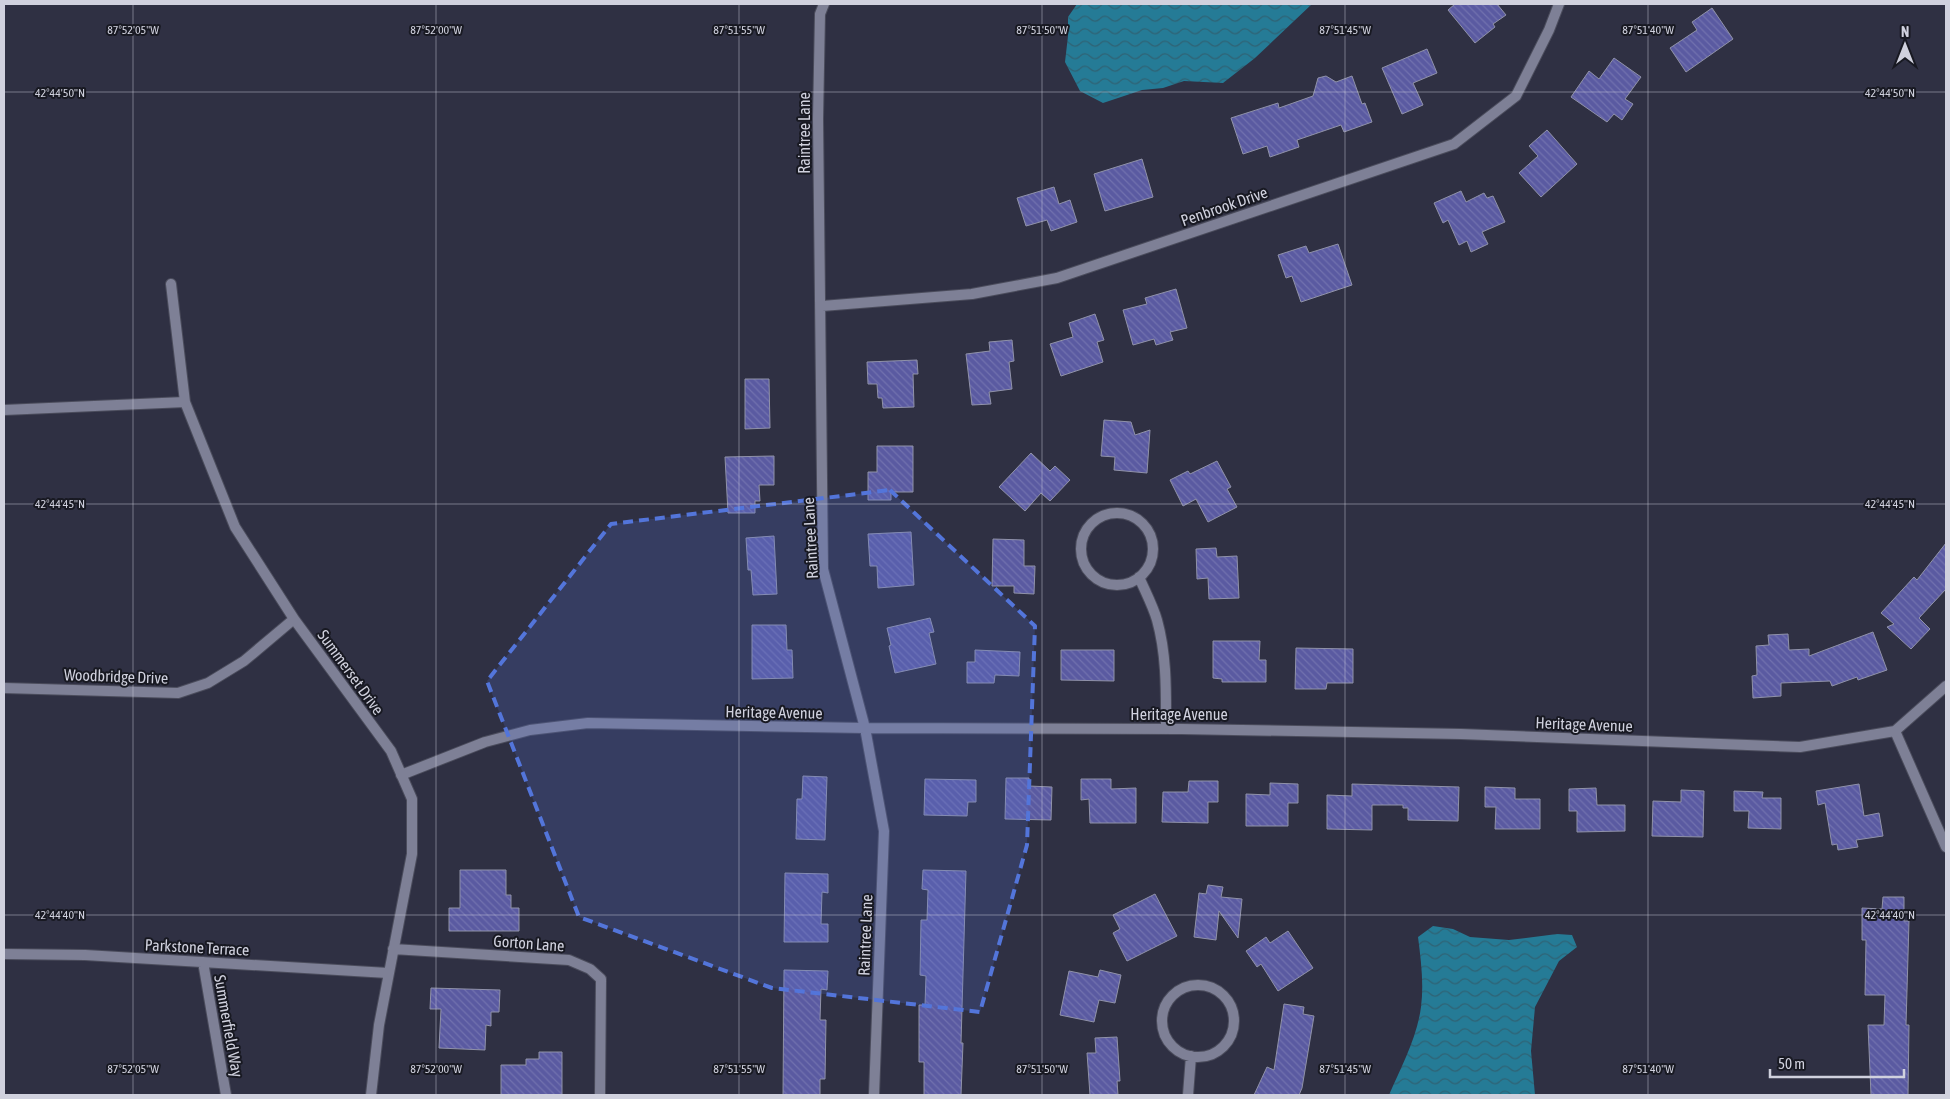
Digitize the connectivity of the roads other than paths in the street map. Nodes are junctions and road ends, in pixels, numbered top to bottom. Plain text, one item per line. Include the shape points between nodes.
1 (824, 4) edge
2 (1558, 4) edge
3 (171, 284) dead end
4 (822, 306) junction
5 (185, 402) junction
6 (4, 410) edge
7 (1139, 578) junction
8 (294, 619) junction
9 (1946, 686) edge
10 (4, 688) edge
11 (865, 728) junction
12 (1166, 729) junction
13 (1895, 732) junction
14 (402, 775) junction
15 (1946, 847) edge
16 (393, 949) junction
17 (4, 954) edge
18 (203, 962) junction
19 (388, 973) junction
20 (1191, 1056) junction
21 (226, 1095) edge
22 (371, 1095) edge
23 (600, 1095) edge
24 (874, 1095) edge
25 (1188, 1095) edge

1 - 4 street, Raintree Lane via 820,14 818,119
2 - 4 street, Penbrook Drive via 1549,30 1516,96 1454,144 1056,278 972,294
3 - 5 street, Summerset Drive
4 - 11 street, Raintree Lane via 823,570
5 - 6 street
5 - 8 street, Summerset Drive via 235,527
7 - 7 street via 1152,558 1152,542 1145,526 1136,518 1114,513 1093,522 1082,543 1082,555 1090,571 1104,582 1116,585
7 - 12 street via 1157,618 1162,639 1166,666
8 - 10 street, Woodbridge Drive via 244,661 208,684 178,693
8 - 14 street, Summerset Drive via 390,751
9 - 13 street
11 - 12 street, Heritage Avenue
11 - 14 street, Heritage Avenue via 588,722 530,730 485,742
11 - 24 street, Raintree Lane via 884,831
12 - 13 street, Heritage Avenue via 1461,734 1800,747
13 - 15 street
14 - 16 street, Summerset Drive via 412,799 412,854
16 - 19 street, Summerset Drive
16 - 23 street, Gorton Lane via 569,960 590,969 601,979
17 - 18 street, Parkstone Terrace
18 - 19 street, Parkstone Terrace
18 - 21 street, Summerfield Way
19 - 22 street, Summerset Drive
20 - 20 street via 1214,1054 1230,1038 1234,1027 1234,1015 1223,995 1202,986 1190,986 1174,995 1164,1010 1162,1022 1170,1044
20 - 25 street

